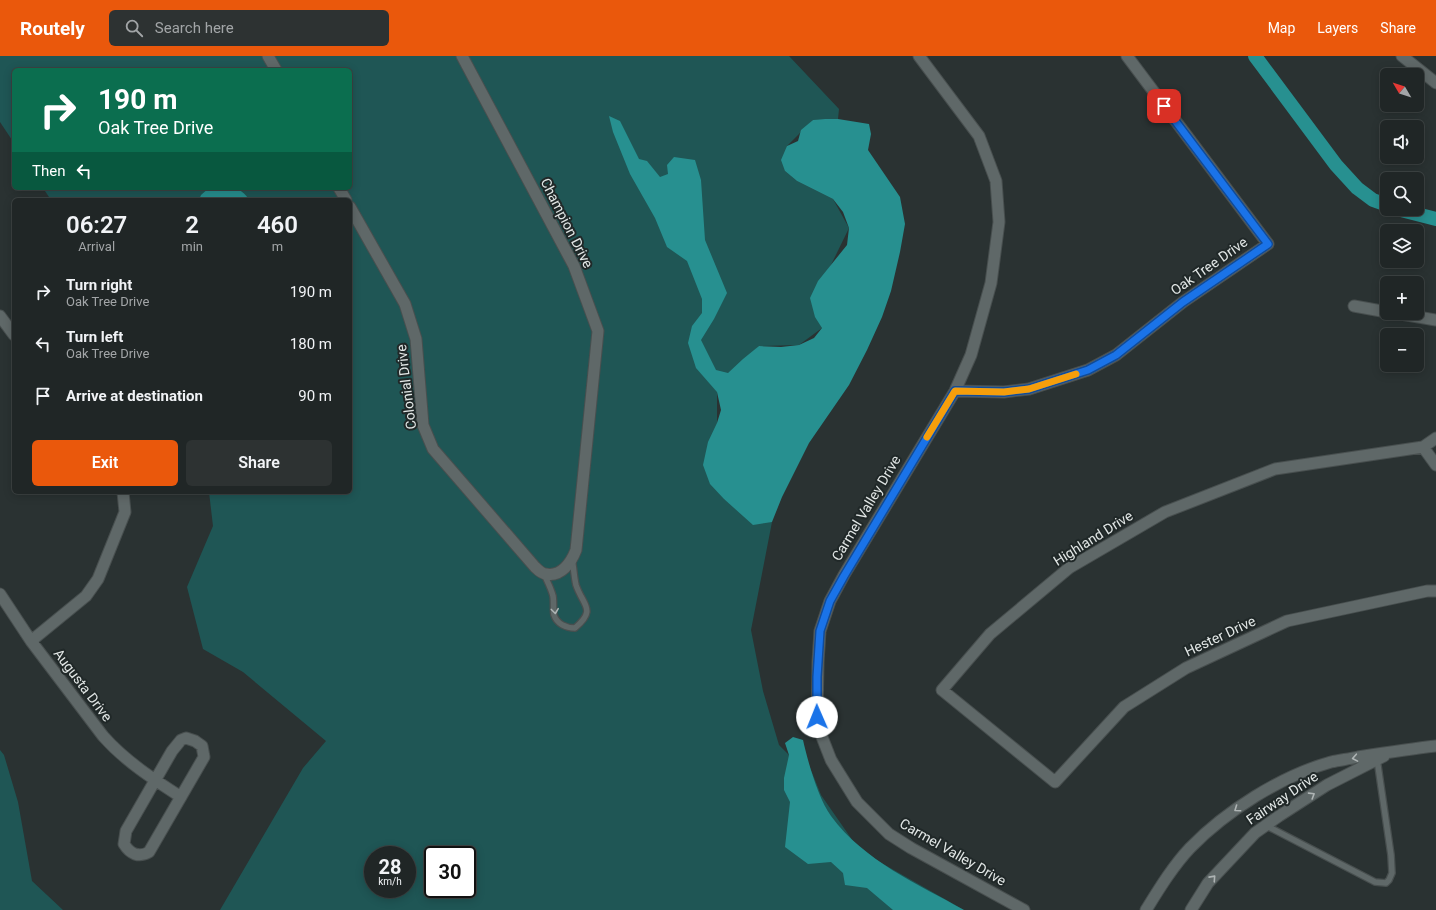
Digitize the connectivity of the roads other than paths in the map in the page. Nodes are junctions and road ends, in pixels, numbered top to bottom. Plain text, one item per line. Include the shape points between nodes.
1 (268, 56) edge
2 (462, 56) edge
3 (919, 56) edge
4 (1126, 56) edge
5 (1402, 56) edge
6 (275, 68) edge
7 (1436, 83) edge
8 (352, 211) edge
9 (1354, 306) dead end
10 (1380, 311) edge
11 (0, 316) edge
12 (1424, 318) edge
13 (1436, 320) edge
14 (12, 332) edge
15 (955, 391) junction
16 (1436, 438) edge
17 (1423, 447) junction
18 (1436, 465) edge
19 (123, 494) edge
20 (572, 560) junction
21 (549, 574) junction
22 (1436, 591) edge
23 (0, 594) edge
24 (31, 641) junction
25 (1436, 746) edge
26 (1376, 757) junction
27 (155, 780) junction
28 (1055, 782) joint
29 (181, 797) junction
30 (1265, 825) junction
31 (1024, 910) edge
32 (1146, 910) edge
33 (1191, 910) edge

1 - 6 street
2 - 20 street, Champion Drive via 574,266 598,331 576,550
3 - 15 street, Carmel Valley Drive via 979,136 996,181 999,222 991,283 971,355
4 - 15 street, Oak Tree Drive via 1268,244 1183,302 1116,355 1088,370 1029,389 1004,392
5 - 7 street
8 - 21 street, Colonial Drive via 405,304 416,339 423,425 433,450 535,568
9 - 10 street
11 - 14 street
12 - 13 street
15 - 31 street, Carmel Valley Drive via 830,601 820,631 817,717 822,738 843,781 857,802 889,834
16 - 17 street, Highland Drive
17 - 18 street
17 - 28 street, Highland Drive via 1274,469 1164,512 1069,568 990,634 942,690
19 - 24 street via 125,512 98,579 86,596
20 - 21 street via 565,568
21 -> 20 lane via 554,615 566,628 575,628 587,612 576,584
22 - 28 street, Hester Drive via 1287,621 1186,668 1124,707
23 - 24 street, Augusta Drive
24 - 27 street, Augusta Drive via 103,736 116,750
25 - 26 street, Fairway Drive via 1393,751
30 -> 26 street, Fairway Drive
26 - 30 lane via 1392,855 1392,873 1386,883 1376,882
26 -> 32 street, Fairway Drive via 1332,762 1290,778 1257,795 1190,848
27 - 29 street, Augusta Drive
27 - 29 street via 176,744 186,738 195,741 202,746 204,757
27 - 29 street via 126,831 124,844 133,853 144,855 149,852
33 -> 30 street, Fairway Drive via 1208,883

